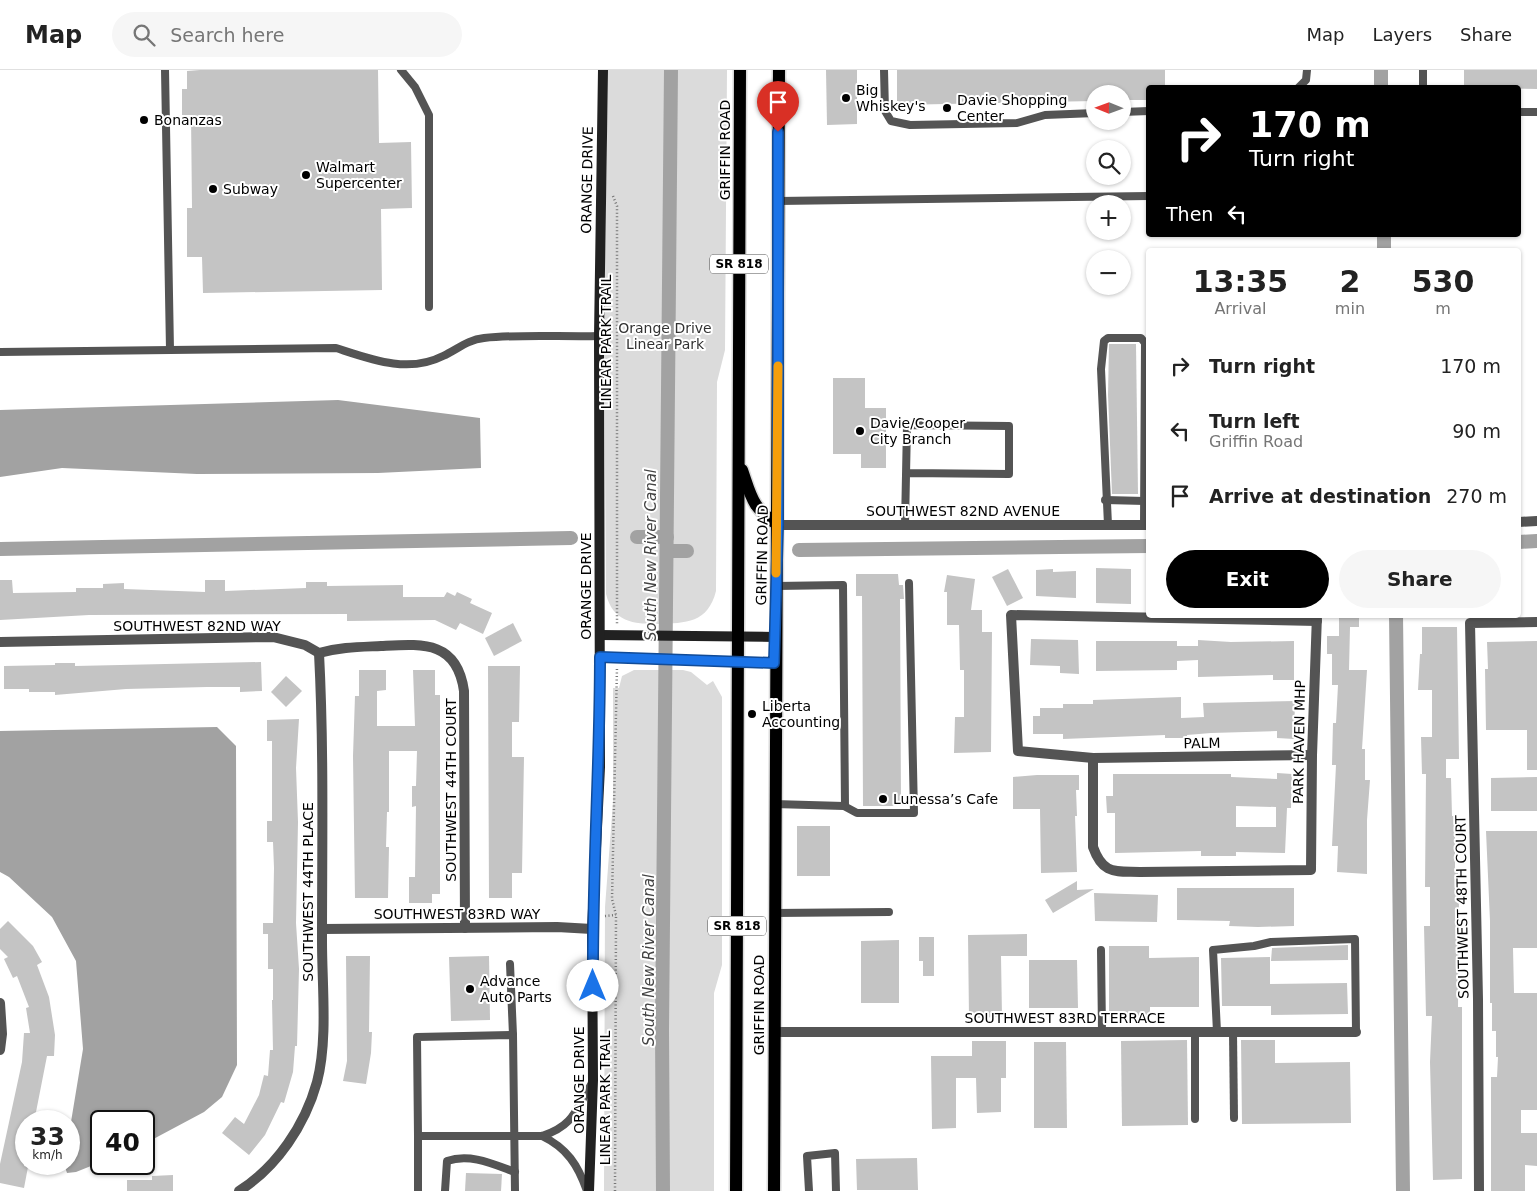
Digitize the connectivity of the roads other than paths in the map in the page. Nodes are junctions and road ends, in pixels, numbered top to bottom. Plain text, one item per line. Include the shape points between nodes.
1 (165, 70) edge
2 (401, 70) edge
3 (603, 70) edge
4 (740, 70) edge
5 (779, 70) edge
6 (884, 70) edge
7 (1307, 70) edge
8 (1423, 70) edge
9 (1301, 85) edge
10 (1423, 85) edge
11 (1131, 112) edge
12 (1146, 112) edge
13 (1521, 112) edge
14 (1537, 112) edge
15 (1086, 113) edge
16 (1146, 196) edge
17 (778, 201) junction
18 (429, 307) dead end
19 (599, 336) junction
20 (170, 350) junction
21 (0, 352) edge
22 (738, 458) junction
23 (907, 473) junction
24 (1105, 500) junction
25 (1145, 501) junction
26 (1537, 521) edge
27 (1521, 522) edge
28 (778, 525) junction
29 (905, 525) junction
30 (1108, 525) junction
31 (1146, 525) edge
32 (909, 583) dead end
33 (776, 586) junction
34 (1146, 616) edge
35 (1317, 618) edge
36 (1537, 622) edge
37 (600, 635) junction
38 (738, 636) junction
39 (775, 636) junction
40 (0, 642) edge
41 (319, 653) junction
42 (600, 657) junction
43 (738, 661) junction
44 (774, 663) junction
45 (1312, 755) junction
46 (1093, 758) junction
47 (774, 804) junction
48 (845, 806) junction
49 (889, 912) dead end
50 (774, 913) junction
51 (465, 928) junction
52 (322, 929) junction
53 (592, 929) junction
54 (1101, 950) dead end
55 (510, 964) dead end
56 (0, 1003) edge
57 (774, 1032) junction
58 (1102, 1032) junction
59 (1195, 1032) junction
60 (1217, 1032) junction
61 (1233, 1032) junction
62 (1356, 1032) joint
63 (513, 1035) junction
64 (0, 1050) edge
65 (593, 1080) junction
66 (1234, 1118) dead end
67 (1195, 1119) dead end
68 (418, 1136) junction
69 (514, 1136) junction
70 (542, 1136) junction
71 (515, 1172) junction
72 (239, 1191) edge
73 (418, 1191) edge
74 (445, 1191) edge
75 (515, 1191) edge
76 (588, 1191) edge
77 (736, 1191) edge
78 (774, 1191) edge
79 (808, 1191) edge
80 (836, 1191) edge
81 (1479, 1191) edge

1 - 20 lane
2 - 18 lane via 415,87 429,115
3 - 19 street, ORANGE DRIVE
4 - 22 main road, GRIFFIN ROAD / SR 818
5 - 17 main road, GRIFFIN ROAD / SR 818
6 - 15 lane via 885,111 891,121 910,125 1018,123 1045,115
7 - 9 lane via 1306,80
8 - 10 lane
11 - 12 lane
13 - 14 lane
16 - 17 lane
17 - 28 main road, GRIFFIN ROAD / SR 818
19 - 20 lane via 484,338 464,343 442,357 410,365 385,363 336,348
19 - 37 street, ORANGE DRIVE
20 - 21 lane
22 - 28 main road via 752,501 760,512
22 - 38 main road, GRIFFIN ROAD / SR 818
23 - 23 lane via 907,425 1009,426 1009,474
23 - 29 lane
24 - 25 lane
24 - 25 lane via 1101,369 1104,341 1108,338 1142,338 1145,343
24 - 30 lane
25 - 31 lane
26 - 27 street
28 - 29 street, SOUTHWEST 82ND AVENUE
28 - 33 main road, GRIFFIN ROAD / SR 818
29 - 30 street, SOUTHWEST 82ND AVENUE
30 - 31 street, SOUTHWEST 82ND AVENUE
32 - 48 lane via 914,813 858,813
33 - 39 main road, GRIFFIN ROAD / SR 818
33 - 48 lane via 842,586
34 - 46 street, PALM via 1011,615 1018,751
35 - 45 street, PARK HAVEN MHP
36 - 81 street, SOUTHWEST 48TH COURT via 1470,624
37 - 38 street
37 - 42 street, ORANGE DRIVE
38 - 39 street
38 - 43 main road, GRIFFIN ROAD / SR 818
39 - 44 main road, GRIFFIN ROAD / SR 818
40 - 41 street, SOUTHWEST 82ND WAY via 273,638 305,645
41 - 51 street, SOUTHWEST 44TH COURT via 336,648 429,645 449,656 460,672 464,691
41 - 52 street, SOUTHWEST 44TH PLACE
42 - 43 street
42 - 53 street, ORANGE DRIVE via 600,766
43 - 44 street
43 - 77 main road, GRIFFIN ROAD / SR 818
44 - 47 main road, GRIFFIN ROAD / SR 818
45 - 46 street, PALM
45 - 46 street, PARK HAVEN MHP via 1311,870 1140,872 1105,868 1093,847
47 - 48 lane
47 - 50 main road, GRIFFIN ROAD / SR 818
49 - 50 lane
50 - 57 main road, GRIFFIN ROAD / SR 818
51 - 52 street, SOUTHWEST 83RD WAY
51 - 53 street, SOUTHWEST 83RD WAY
52 - 72 street, SOUTHWEST 44TH PLACE via 321,1057 315,1087 298,1126 277,1158
53 - 65 street, ORANGE DRIVE
54 - 58 lane
55 - 63 lane
56 - 64 street
57 - 58 street, SOUTHWEST 83RD TERRACE
57 - 78 main road, GRIFFIN ROAD / SR 818
58 - 59 street, SOUTHWEST 83RD TERRACE
59 - 60 street, SOUTHWEST 83RD TERRACE
59 - 67 lane
60 - 61 street, SOUTHWEST 83RD TERRACE
60 - 62 lane via 1213,950 1271,942 1355,939
61 - 62 street, SOUTHWEST 83RD TERRACE
61 - 66 lane
63 - 68 lane via 417,1037
63 - 69 lane
65 - 70 lane via 571,1121
65 - 76 street, ORANGE DRIVE
68 - 69 lane
68 - 73 lane
69 - 70 lane
69 - 71 lane
70 - 76 lane via 566,1150
71 - 74 lane via 483,1160 459,1157 447,1161
71 - 75 lane
79 - 80 lane via 807,1156 835,1154

